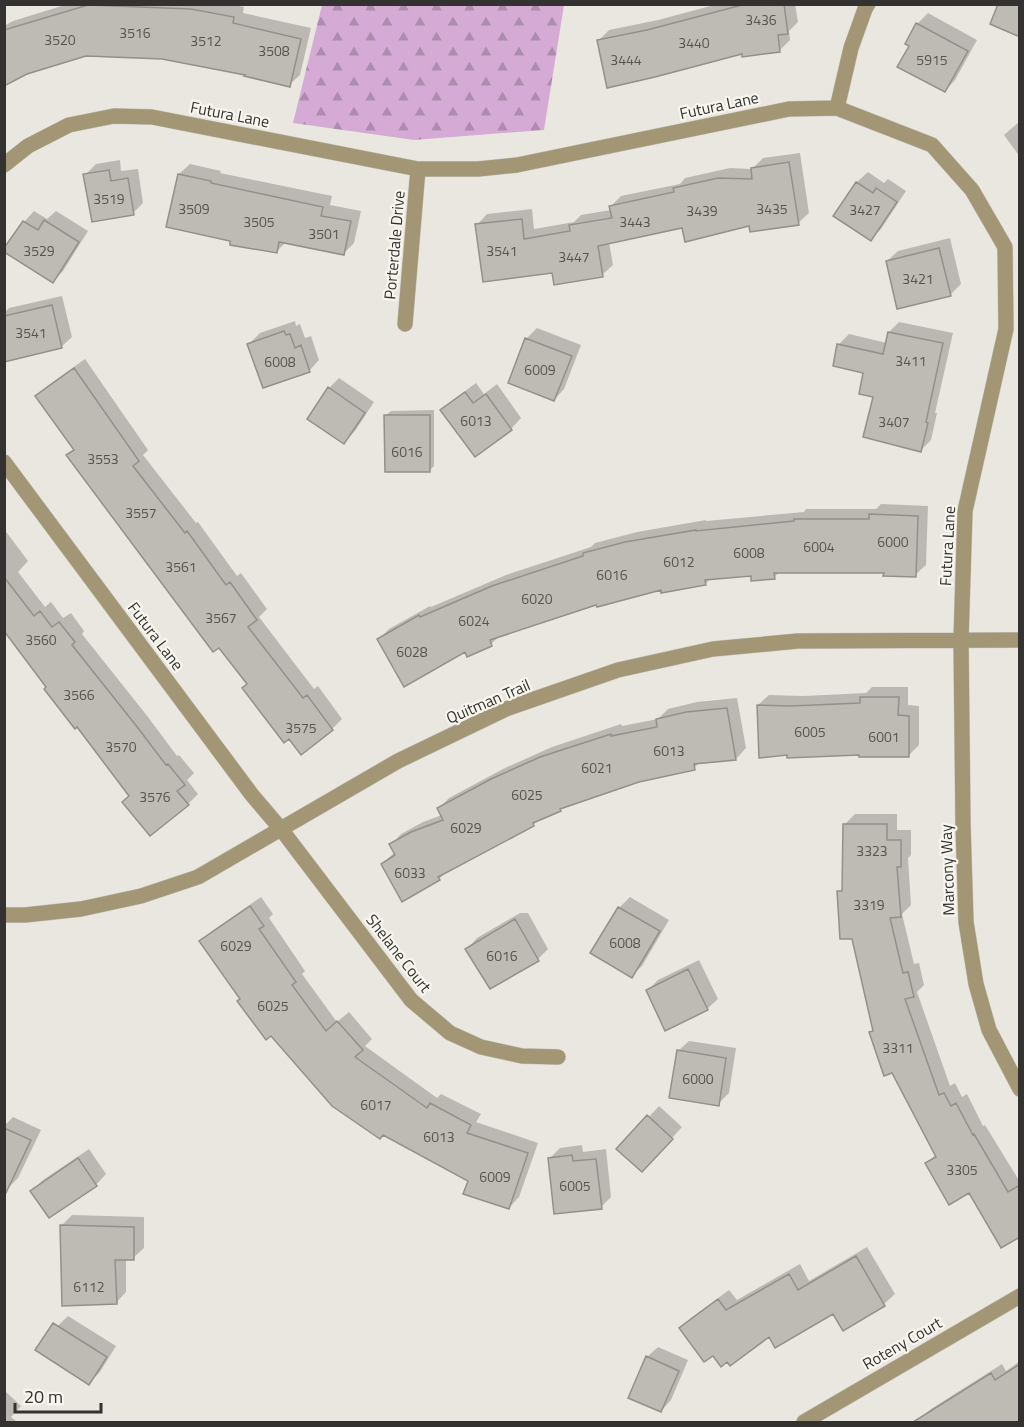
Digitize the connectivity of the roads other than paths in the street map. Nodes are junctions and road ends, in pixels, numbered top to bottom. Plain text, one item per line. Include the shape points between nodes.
1 (868, 4) edge
2 (837, 108) junction
3 (4, 165) edge
4 (418, 169) junction
5 (405, 324) dead end
6 (4, 462) edge
7 (961, 639) junction
8 (1020, 640) edge
9 (281, 829) junction
10 (4, 915) edge
11 (558, 1057) dead end
12 (1020, 1089) edge
13 (1020, 1296) edge
14 (804, 1422) edge

1 - 2 street via 851,48
2 - 4 street, Futura Lane via 789,109 517,165
2 - 7 street, Futura Lane via 932,145 972,190 1005,247 1005,329 965,511
3 - 4 street, Futura Lane via 28,146 69,125 114,116 152,117
4 - 5 street, Porterdale Drive
6 - 9 street, Futura Lane
7 - 8 street, Quitman Trail
7 - 9 street, Quitman Trail via 787,642 713,649 618,670 506,709 398,762
7 - 12 street, Marcony Way via 966,922 976,984 989,1030
9 - 10 street, Quitman Trail via 198,877 141,896 81,909
9 - 11 street, Shelane Court via 411,1000 450,1033 481,1047 522,1056
13 - 14 street, Roteny Court

